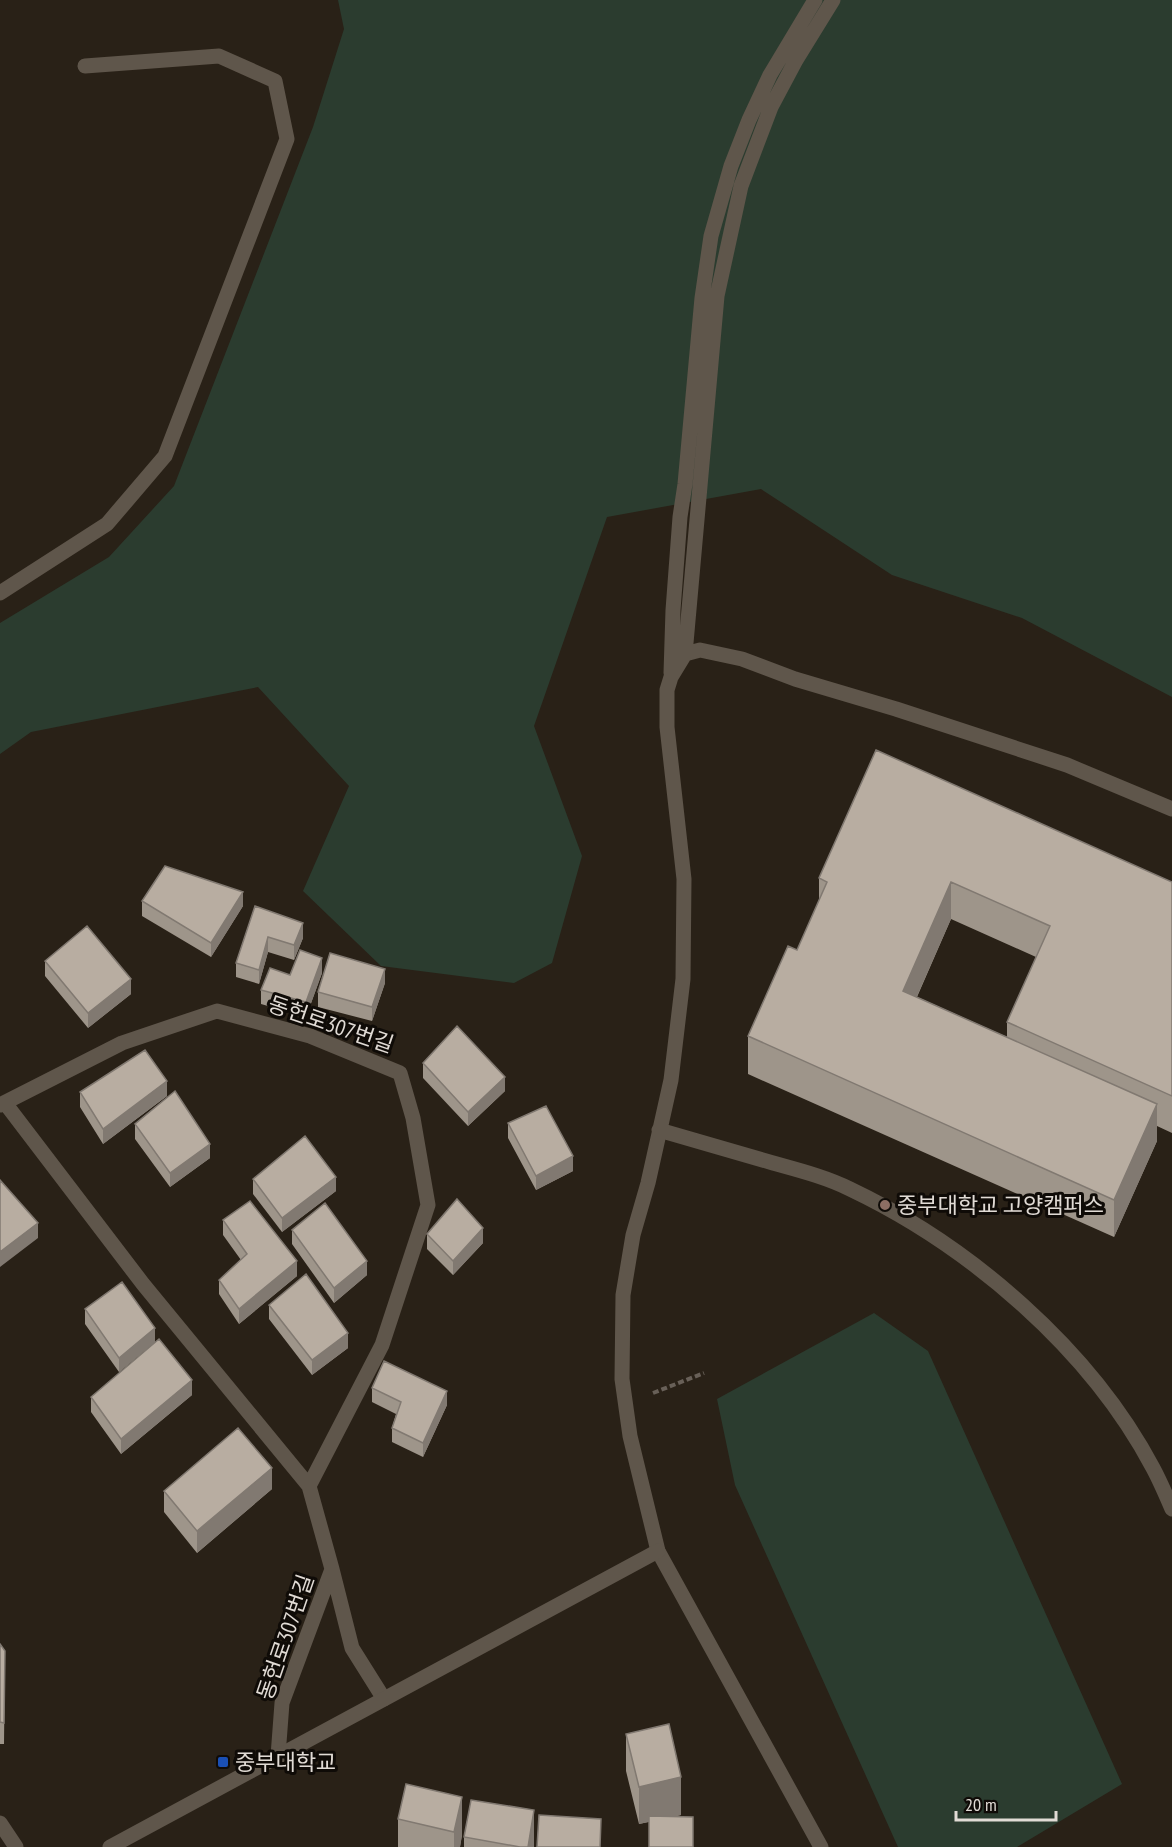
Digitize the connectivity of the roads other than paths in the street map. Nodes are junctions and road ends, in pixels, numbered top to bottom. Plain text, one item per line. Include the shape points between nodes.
1 (815, 0) edge
2 (833, 0) edge
3 (85, 66) dead end
4 (0, 593) edge
5 (685, 654) junction
6 (671, 676) junction
7 (1172, 810) edge
8 (3, 1104) edge
9 (659, 1130) junction
10 (309, 1486) junction
11 (1172, 1509) edge
12 (658, 1551) junction
13 (332, 1569) junction
14 (384, 1699) junction
15 (278, 1756) junction
16 (0, 1823) edge
17 (16, 1847) edge
18 (110, 1847) edge
19 (821, 1847) edge

1 - 6 street via 770,75 749,120 711,236 680,517
2 - 5 street via 771,107 741,186 717,296
3 - 4 street via 219,56 275,81 287,139 165,456 107,524
5 - 6 street
5 - 7 street via 700,650 742,659 1067,765
6 - 9 street via 667,727 684,879 684,948 679,1025
8 - 10 street, 동헌로307번길 via 143,1284
8 - 10 street, 동헌로307번길 via 122,1043 217,1011 309,1036 400,1073 413,1118 428,1205 382,1346
9 - 11 street via 849,1188 948,1244 992,1277 1088,1372 1129,1428
9 - 12 street via 633,1235 623,1295 622,1379 630,1436
10 - 13 street, 동헌로307번길
12 - 14 street
12 - 19 street
13 - 14 street, 동헌로307번길 via 352,1648
13 - 15 street, 동헌로307번길 via 282,1703
14 - 15 street
15 - 18 street
16 - 17 street

